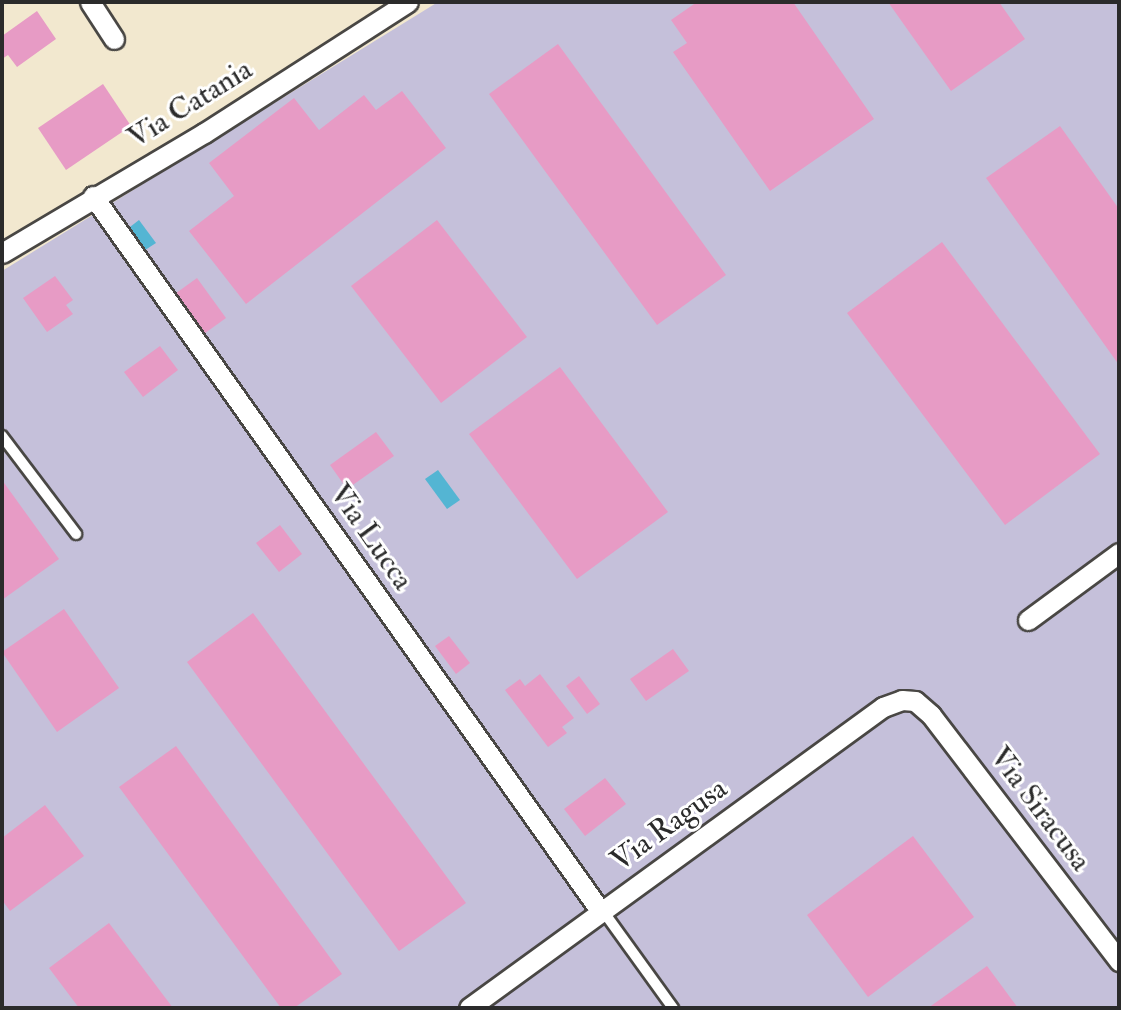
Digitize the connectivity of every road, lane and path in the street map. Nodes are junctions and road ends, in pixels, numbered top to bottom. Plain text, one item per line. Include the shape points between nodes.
1 (90, 2) edge
2 (408, 2) edge
3 (114, 39) dead end
4 (93, 196) junction
5 (2, 253) edge
6 (2, 436) edge
7 (76, 534) dead end
8 (1119, 553) edge
9 (1028, 620) dead end
10 (909, 700) joint
11 (602, 912) junction
12 (1119, 961) edge
13 (469, 1008) edge
14 (673, 1008) edge

1 - 3 street
2 - 4 street, Via Catania via 212,128
4 - 5 street, Via Catania
4 - 11 street, Via Lucca
6 - 7 lane
8 - 9 street
10 - 11 street, Via Ragusa via 883,707
10 - 12 street, Via Siracusa via 931,715
11 - 13 street, Via Ragusa
11 - 14 lane, Via Lucca

